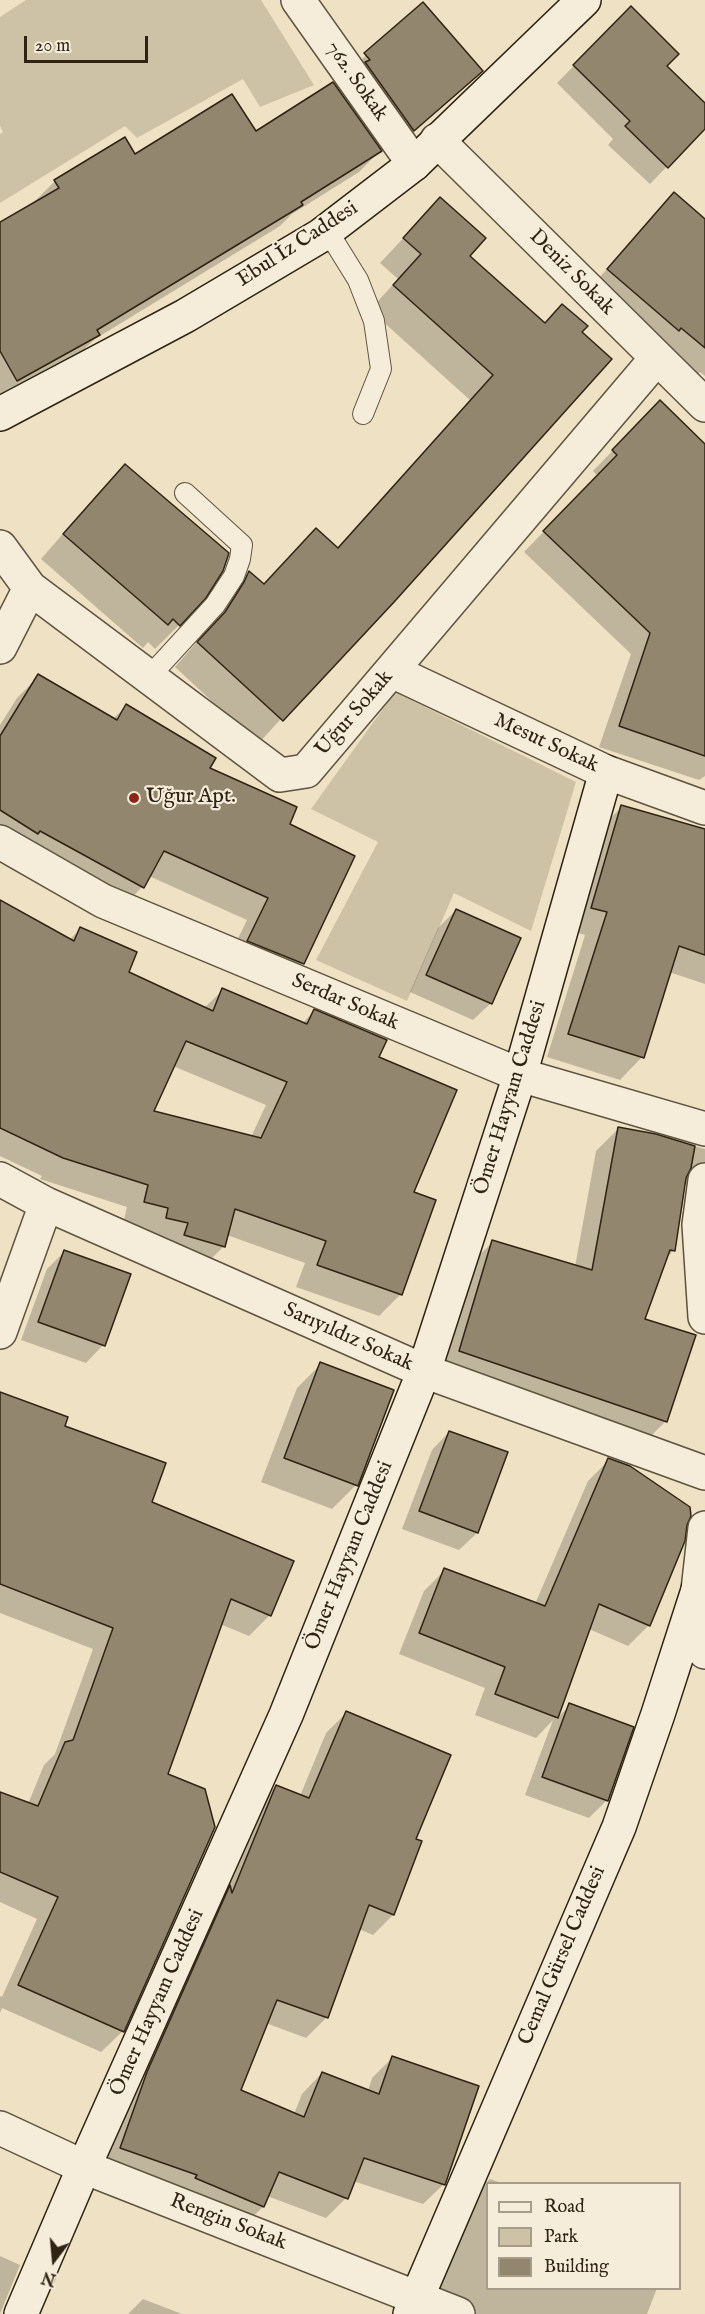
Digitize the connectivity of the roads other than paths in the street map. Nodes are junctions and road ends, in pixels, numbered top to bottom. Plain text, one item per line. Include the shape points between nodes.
1 (298, 0) edge
2 (584, 0) edge
3 (437, 140) junction
4 (414, 164) junction
5 (327, 230) junction
6 (656, 359) junction
7 (705, 405) edge
8 (0, 414) edge
9 (363, 414) dead end
10 (185, 493) dead end
11 (0, 547) edge
12 (30, 588) junction
13 (0, 647) edge
14 (392, 671) junction
15 (149, 677) junction
16 (606, 772) junction
17 (705, 808) edge
18 (0, 842) edge
19 (520, 1075) junction
20 (705, 1129) edge
21 (0, 1179) edge
22 (705, 1180) edge
23 (46, 1204) junction
24 (705, 1317) edge
25 (0, 1332) edge
26 (424, 1371) junction
27 (705, 1473) edge
28 (705, 1528) edge
29 (701, 1591) edge
30 (705, 1652) edge
31 (0, 2128) edge
32 (84, 2167) junction
33 (413, 2306) edge
34 (21, 2314) edge
35 (458, 2314) edge

1 - 4 street, 762. Sokak
2 - 3 street, Ebul İz Caddesi
3 - 4 street, Ebul İz Caddesi
3 - 6 street, Deniz Sokak
4 - 5 street, Ebul İz Caddesi
5 - 8 street, Ebul İz Caddesi via 185,316
5 - 9 lane via 358,280 374,321 381,369
6 - 7 street, Deniz Sokak
6 - 14 street, Uğur Sokak
10 - 15 lane via 242,545 240,559 215,605
11 - 12 street, Uğur Sokak
12 - 13 street
12 - 15 street, Uğur Sokak
14 - 15 street, Uğur Sokak via 306,771 280,775
14 - 16 street, Mesut Sokak
16 - 17 street, Mesut Sokak
16 - 19 street, Ömer Hayyam Caddesi
18 - 19 street, Serdar Sokak via 103,902
19 - 20 street, Serdar Sokak
19 - 26 street, Ömer Hayyam Caddesi
21 - 23 street, Sarıyıldız Sokak
22 - 24 street via 699,1225
23 - 25 street
23 - 26 street, Sarıyıldız Sokak
26 - 27 street, Sarıyıldız Sokak
26 - 32 street, Ömer Hayyam Caddesi via 286,1715
28 - 29 street
29 - 30 street
29 - 33 street, Cemal Gürsel Caddesi via 619,1827
31 - 32 street, Rengin Sokak
32 - 33 street, Rengin Sokak
32 - 34 street, Ömer Hayyam Caddesi
33 - 35 street, Rengin Sokak

